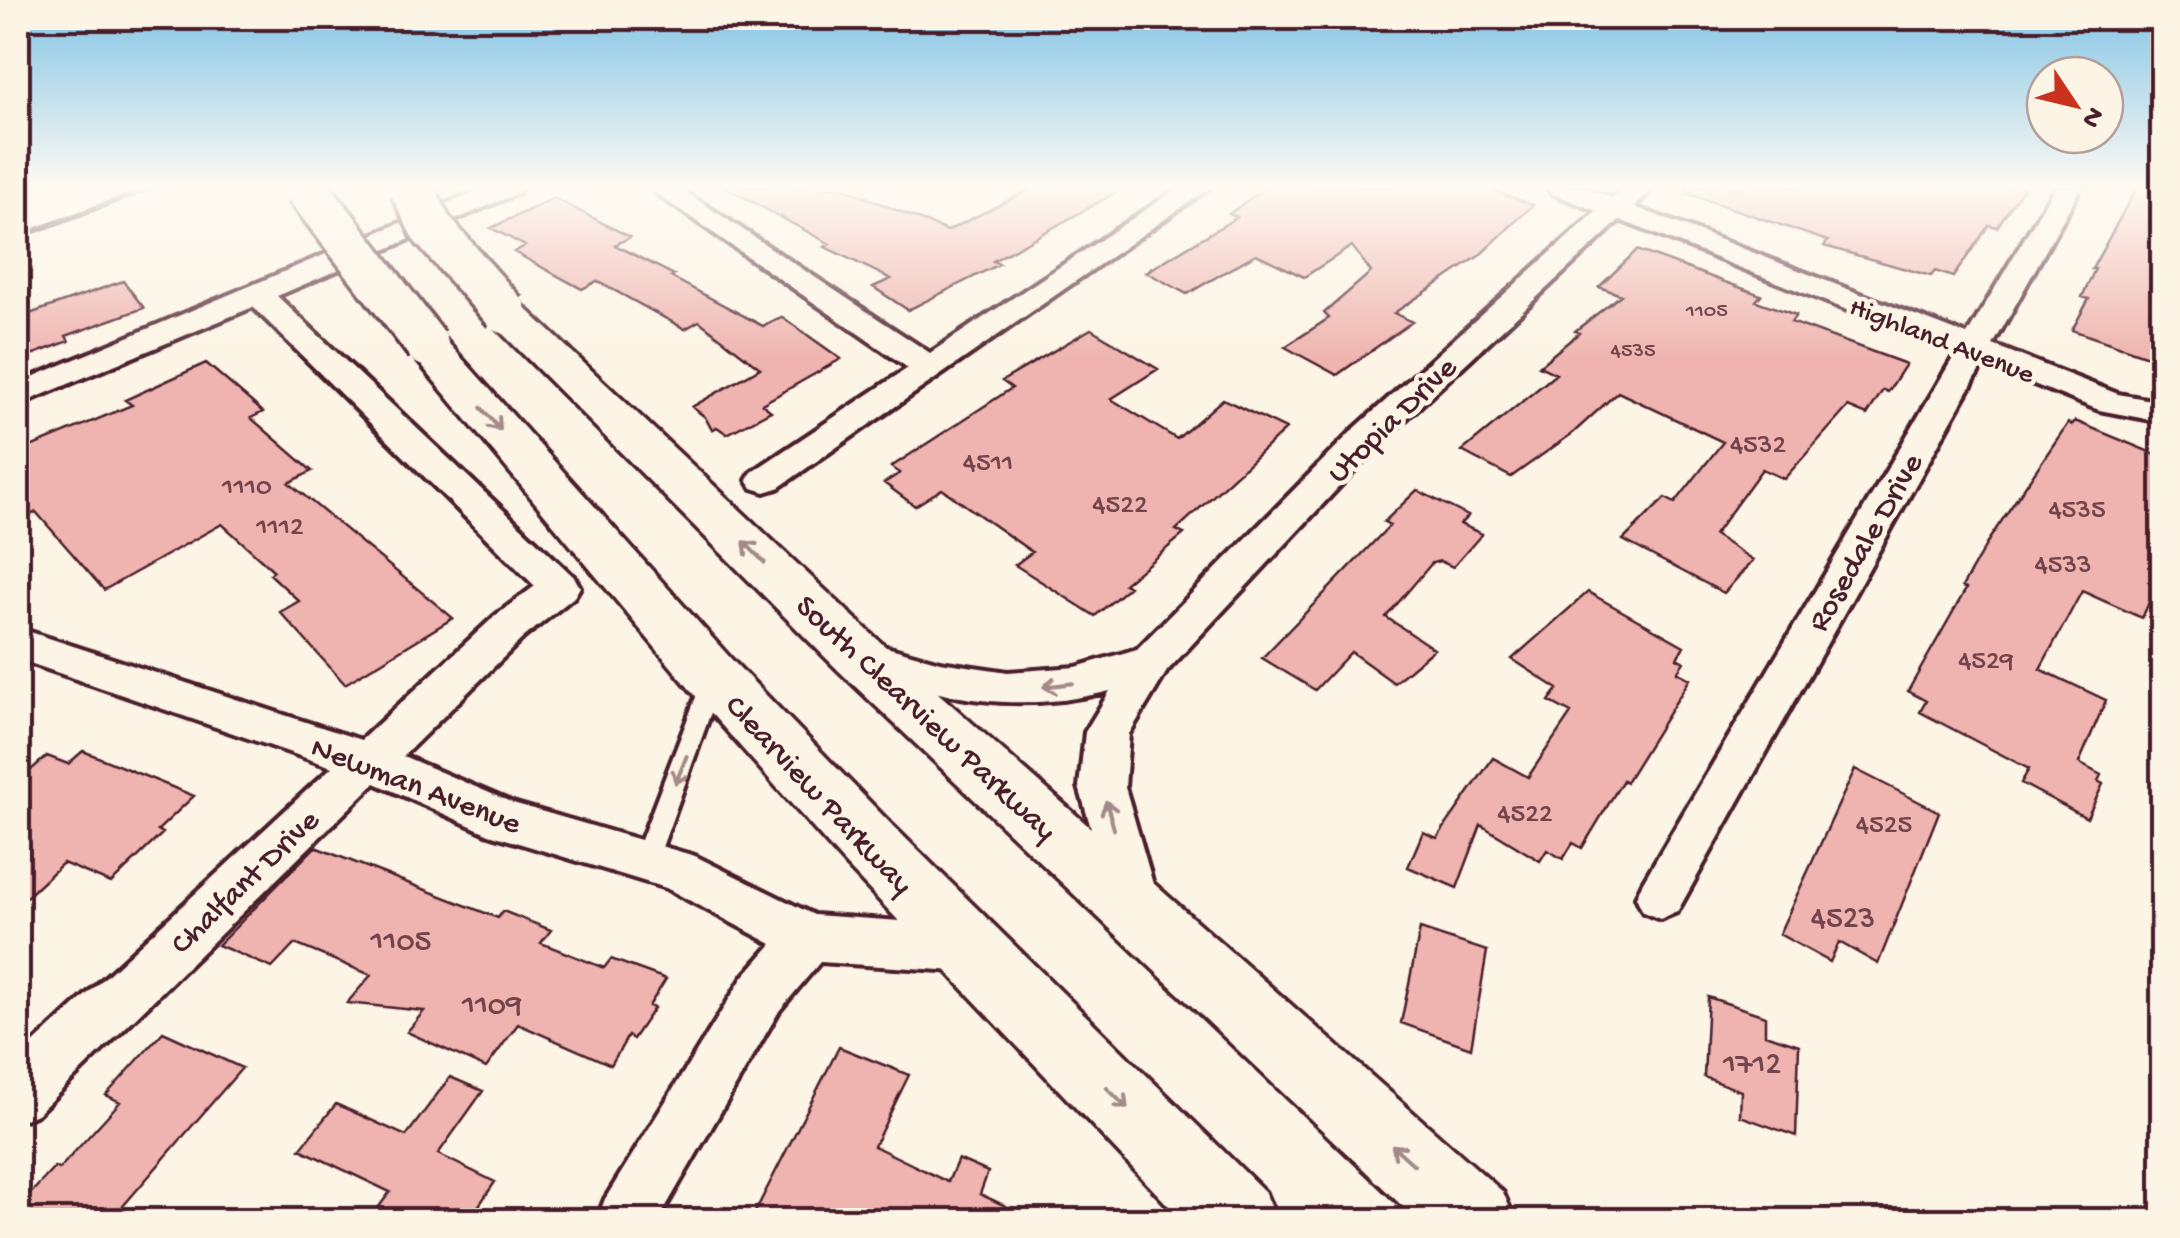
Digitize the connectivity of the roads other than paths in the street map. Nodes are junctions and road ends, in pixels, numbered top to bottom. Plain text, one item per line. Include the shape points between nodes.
1 (347, 245) edge
2 (371, 245) edge
3 (446, 245) edge
4 (746, 245) edge
5 (1112, 245) edge
6 (1570, 245) edge
7 (1747, 245) edge
8 (2034, 245) edge
9 (256, 293) junction
10 (1979, 340) junction
11 (930, 368) junction
12 (18, 394) edge
13 (2162, 411) edge
14 (765, 480) dead end
15 (18, 643) edge
16 (858, 655) junction
17 (1152, 660) junction
18 (713, 678) junction
19 (369, 761) junction
20 (645, 861) junction
21 (1660, 898) dead end
22 (1136, 908) junction
23 (809, 938) junction
24 (971, 950) junction
25 (18, 1094) edge
26 (626, 1220) edge
27 (1237, 1220) edge
28 (1475, 1220) edge

1 -> 18 highway, Clearview Parkway, bridge
2 - 9 street
16 -> 3 highway, South Clearview Parkway, bridge via 505,312
4 - 11 street
5 - 11 street
6 - 17 street, Utopia Drive via 1366,437
7 - 10 street, Highland Avenue
8 - 10 street, Rosedale Drive
9 - 12 street
9 - 19 street, Chalfant Drive via 560,587
10 - 13 street, Highland Avenue via 2111,403
10 - 21 street, Rosedale Drive
11 - 14 street
15 - 19 street, Newman Avenue
17 -> 16 street, Utopia Drive via 1102,680 1008,691 936,680
16 - 22 highway, South Clearview Parkway
22 -> 17 street, Utopia Drive via 1102,787 1107,732
18 -> 20 lane
18 - 24 highway, Clearview Parkway
19 - 20 street, Newman Avenue via 505,820
19 - 25 street, Chalfant Drive
20 - 23 street, Newman Avenue
28 -> 22 highway, South Clearview Parkway
23 - 24 street
23 - 26 street via 761,994
24 -> 27 highway, Clearview Parkway

